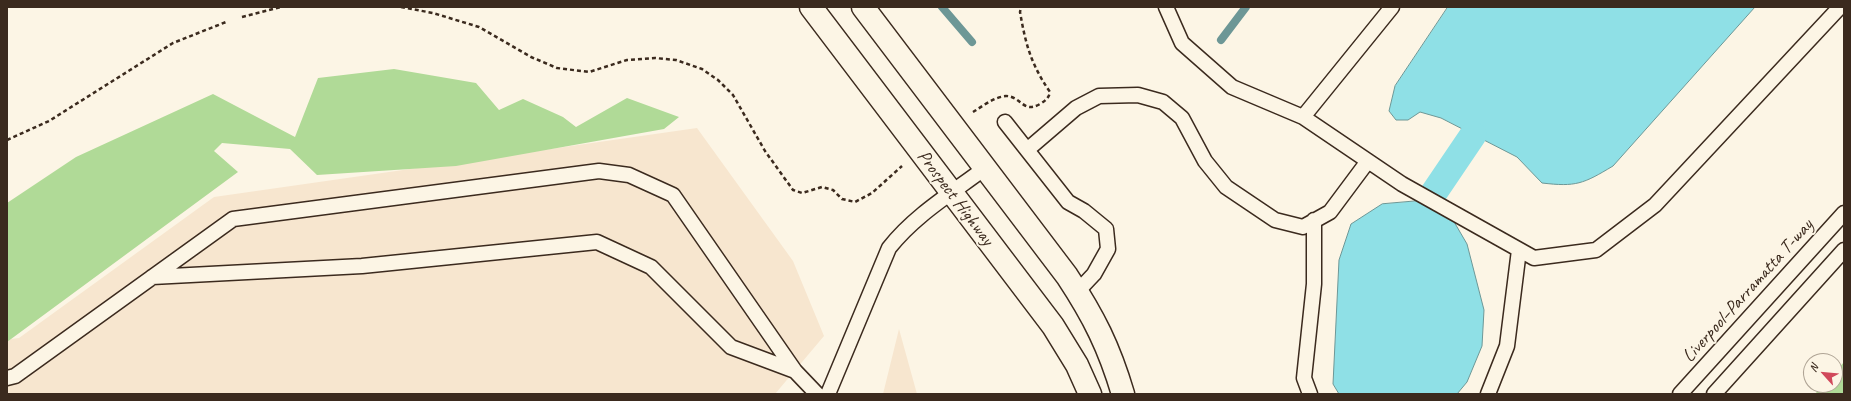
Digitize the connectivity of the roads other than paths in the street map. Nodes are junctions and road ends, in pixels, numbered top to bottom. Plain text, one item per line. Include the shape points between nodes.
1 (811, 7) edge
2 (863, 7) edge
3 (1166, 7) edge
4 (1392, 7) edge
5 (1840, 7) edge
6 (1303, 117) junction
7 (1005, 122) dead end
8 (1027, 150) junction
9 (1368, 161) junction
10 (985, 168) junction
11 (951, 194) junction
12 (1844, 213) edge
13 (1314, 220) junction
14 (1519, 250) junction
15 (1844, 250) edge
16 (152, 278) junction
17 (1077, 292) junction
18 (795, 371) junction
19 (7, 378) edge
20 (817, 394) edge
21 (828, 394) edge
22 (1090, 394) edge
23 (1123, 394) edge
24 (1310, 394) edge
25 (1488, 394) edge
26 (1680, 394) edge
27 (1714, 394) edge

1 - 11 main road, Prospect Highway
2 - 10 main road
3 - 6 lane via 1182,43 1232,87
4 - 6 lane
5 - 14 lane via 1655,205 1632,223 1596,250 1534,258
6 - 9 lane
7 - 8 lane
8 - 13 lane via 1076,108 1099,96 1138,94 1163,102 1182,118 1205,161 1226,188 1275,220 1303,227
8 - 17 lane via 1068,202 1106,229 1108,249 1094,274
9 - 13 lane via 1330,212
9 - 14 lane via 1402,184
10 - 11 lane
10 - 17 main road
11 - 21 lane via 914,221 889,248
11 - 22 main road, Prospect Highway via 1052,326 1077,365
12 - 26 lane, Liverpool–Parramatta T-way
13 - 24 lane via 1314,284 1304,378
14 - 25 lane via 1507,346
15 - 27 lane
16 - 18 lane via 362,266 597,242 651,267 731,347
16 - 18 lane via 233,219 599,171 629,175 673,195
16 - 19 lane via 15,376
17 - 23 main road via 1090,311 1109,349
18 - 20 lane

